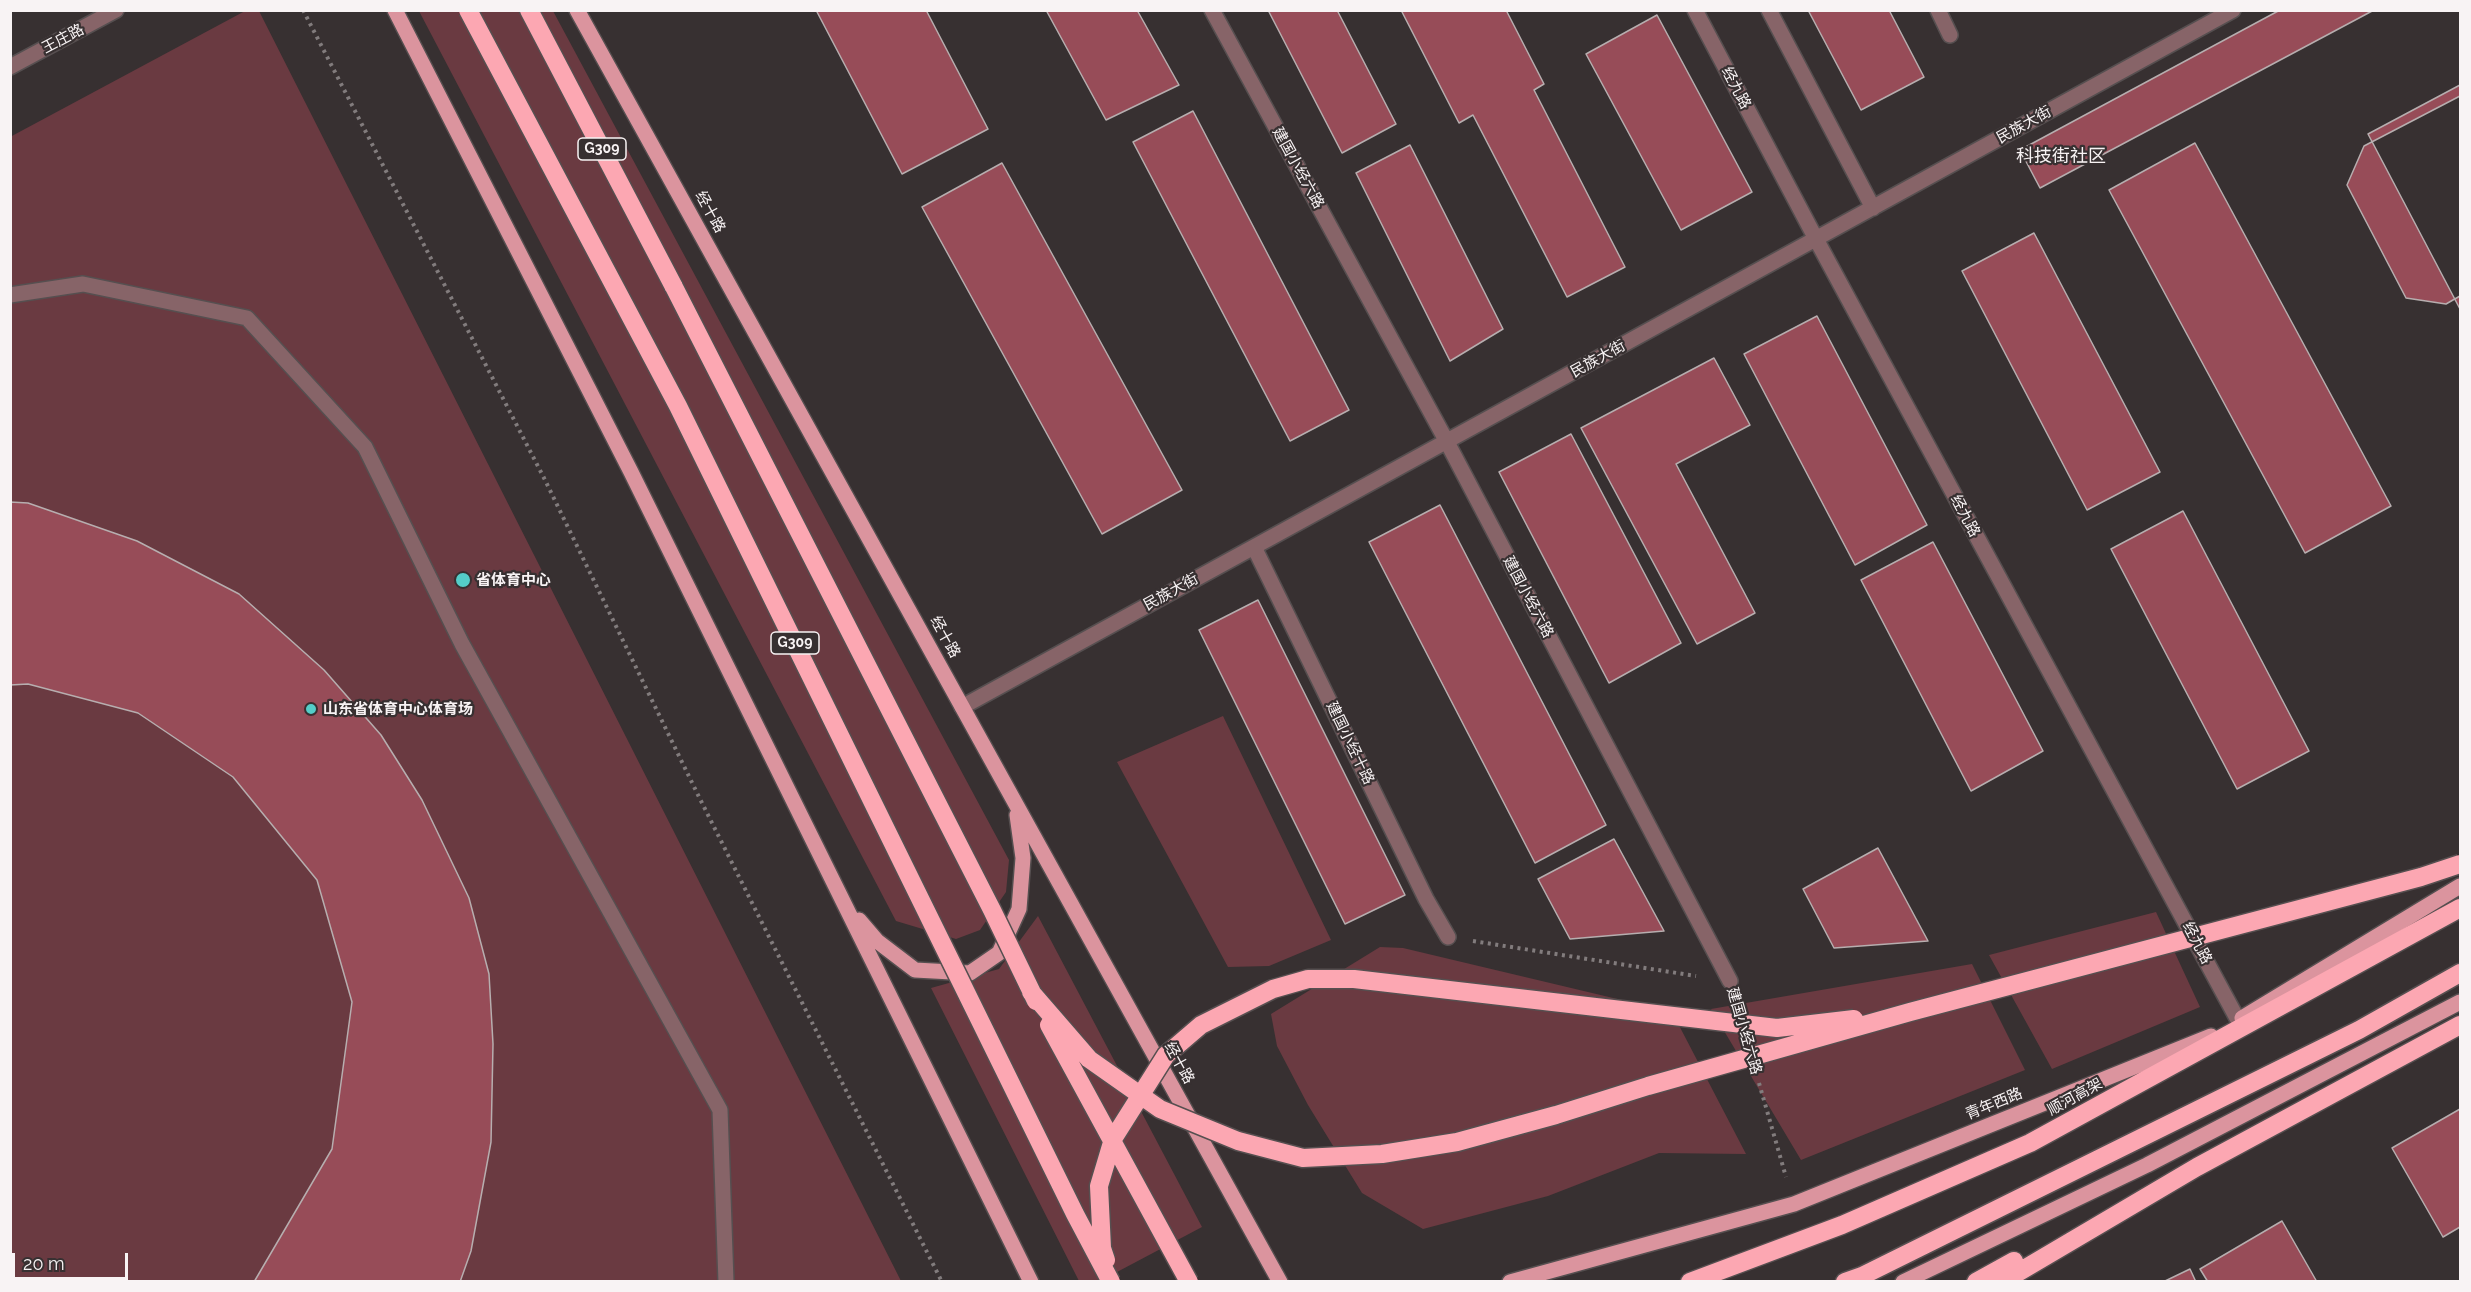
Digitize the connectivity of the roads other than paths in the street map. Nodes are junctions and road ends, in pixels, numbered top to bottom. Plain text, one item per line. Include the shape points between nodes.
1 (116, 10) edge
2 (395, 10) edge
3 (468, 10) edge
4 (529, 10) edge
5 (577, 10) edge
6 (1212, 10) edge
7 (1695, 10) edge
8 (1768, 10) edge
9 (1938, 10) edge
10 (2233, 10) edge
11 (1950, 35) dead end
12 (10, 67) edge
13 (1873, 208) junction
14 (1816, 239) junction
15 (10, 294) edge
16 (1447, 442) junction
17 (1254, 547) junction
18 (962, 707) junction
19 (1015, 804) junction
20 (2460, 864) edge
21 (2460, 886) edge
22 (841, 896) junction
23 (2460, 908) edge
24 (1448, 937) road end
25 (2460, 973) edge
26 (1730, 981) road end
27 (1031, 992) junction
28 (2460, 1002) edge
29 (1910, 1012) junction
30 (2238, 1020) junction
31 (2460, 1025) edge
32 (2198, 1167) junction
33 (726, 1281) edge
34 (1031, 1281) edge
35 (1112, 1281) edge
36 (1189, 1281) edge
37 (1280, 1281) edge
38 (1510, 1281) edge
39 (1690, 1281) edge
40 (1845, 1281) edge
41 (1903, 1281) edge
42 (1976, 1281) edge
43 (2002, 1281) edge

1 - 12 street, 王庄路
2 - 22 main road via 631,472
3 - 35 highway, G309, bridge via 678,406 1075,1214
4 - 27 highway, G309, bridge via 674,287
5 - 18 main road, 经十路
6 - 16 street, 建国小经六路
7 - 14 street, 经九路
8 - 13 street
9 - 11 street
10 - 13 street, 民族大街
13 - 14 street, 民族大街
14 - 16 street, 民族大街
14 - 30 street, 经九路
15 - 33 street via 83,284 247,318 365,447 462,644 720,1110
16 - 17 street, 民族大街
16 - 26 street, 建国小经六路
17 - 18 street, 民族大街
17 - 24 street, 建国小经十路
18 - 19 main road, 经十路
19 - 22 main road via 1023,858 1019,909 999,953 970,973 915,970 877,941
19 - 37 main road, 经十路
20 - 29 highway, bridge
21 - 30 main road, 青年西路
22 - 34 main road
23 - 39 highway, 顺河高架 via 2030,1143 1842,1225
25 - 40 highway via 2360,1030
27 - 29 highway, bridge via 1089,1059 1160,1109 1238,1141 1303,1158 1382,1154 1456,1142
27 - 36 highway, G309, bridge
28 - 41 main road via 2147,1165
29 - 35 highway, bridge via 1777,1028 1354,979 1308,979 1272,989 1201,1025 1166,1055 1113,1139 1099,1186 1102,1248
30 - 38 main road, 青年西路 via 2212,1036 1794,1204
31 - 32 highway
32 - 42 highway
32 - 43 highway

